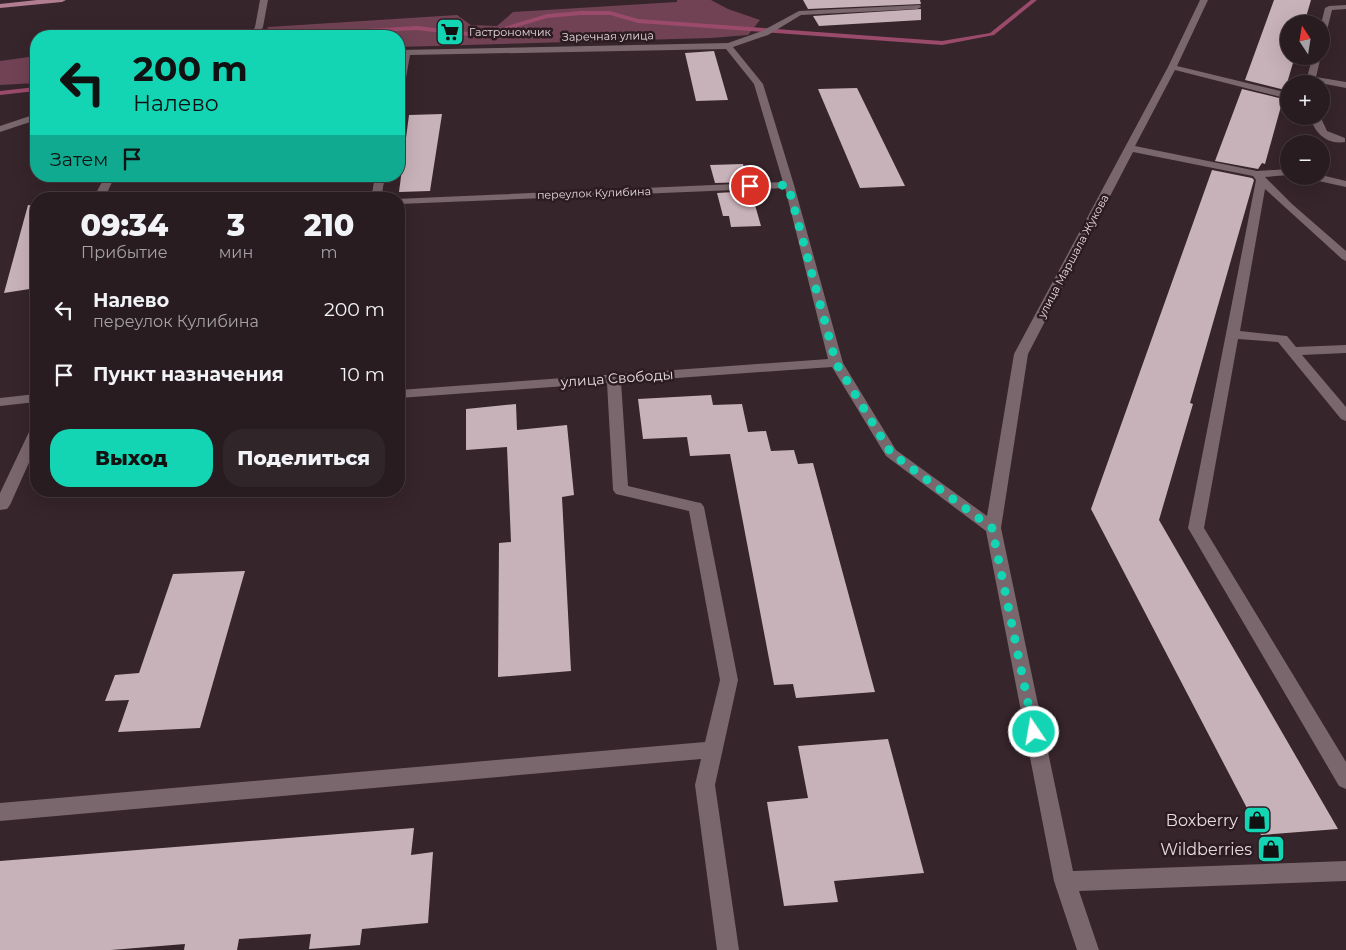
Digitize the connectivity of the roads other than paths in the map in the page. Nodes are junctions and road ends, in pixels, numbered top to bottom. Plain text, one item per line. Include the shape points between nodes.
1 (62, 0) edge
2 (264, 0) edge
3 (1204, 0) edge
4 (0, 6) edge
5 (917, 7) dead end
6 (1346, 7) edge
7 (1327, 15) edge
8 (256, 30) edge
9 (728, 46) junction
10 (405, 52) edge
11 (1172, 67) junction
12 (1330, 83) edge
13 (1346, 85) edge
14 (1280, 94) edge
15 (30, 119) edge
16 (1316, 125) edge
17 (0, 129) edge
18 (1342, 140) dead end
19 (1129, 148) junction
20 (1280, 173) edge
21 (1259, 176) junction
22 (1330, 180) edge
23 (1346, 184) edge
24 (788, 185) junction
25 (405, 201) edge
26 (1346, 257) edge
27 (1232, 334) junction
28 (1346, 350) edge
29 (1292, 352) junction
30 (836, 363) junction
31 (614, 379) junction
32 (405, 394) edge
33 (30, 399) edge
34 (0, 402) edge
35 (1346, 416) edge
36 (30, 445) edge
37 (2, 505) dead end
38 (992, 528) junction
39 (713, 750) junction
40 (1346, 780) edge
41 (0, 812) edge
42 (1346, 871) edge
43 (1065, 881) junction
44 (728, 950) edge
45 (1088, 950) edge

1 - 4 main road
2 - 8 street
3 - 11 street, улица Маршала Жукова
5 - 9 street, Заречная улица via 799,13 755,38
6 - 7 street via 1329,8
9 - 10 street, Заречная улица
9 - 24 street via 758,84
11 - 14 street
11 - 19 street, улица Маршала Жукова
12 - 13 street
15 - 17 street
16 - 18 street via 1326,137
19 - 21 street
19 - 38 street, улица Маршала Жукова via 1021,354
20 - 21 street
21 - 26 street
21 - 27 street
22 - 23 street
24 - 25 street, переулок Кулибина
24 - 30 street
27 - 29 street via 1282,339
27 - 40 street via 1196,528
28 - 29 street
29 - 35 street
30 - 31 street, улица Свободы
30 - 38 street via 891,453
31 - 32 street, улица Свободы
31 - 39 street via 621,490 696,507 730,680
33 - 34 street
36 - 37 street
38 - 43 street, улица Маршала Жукова
39 - 41 street
39 - 44 street via 705,785
42 - 43 street
43 - 45 street, улица Маршала Жукова

